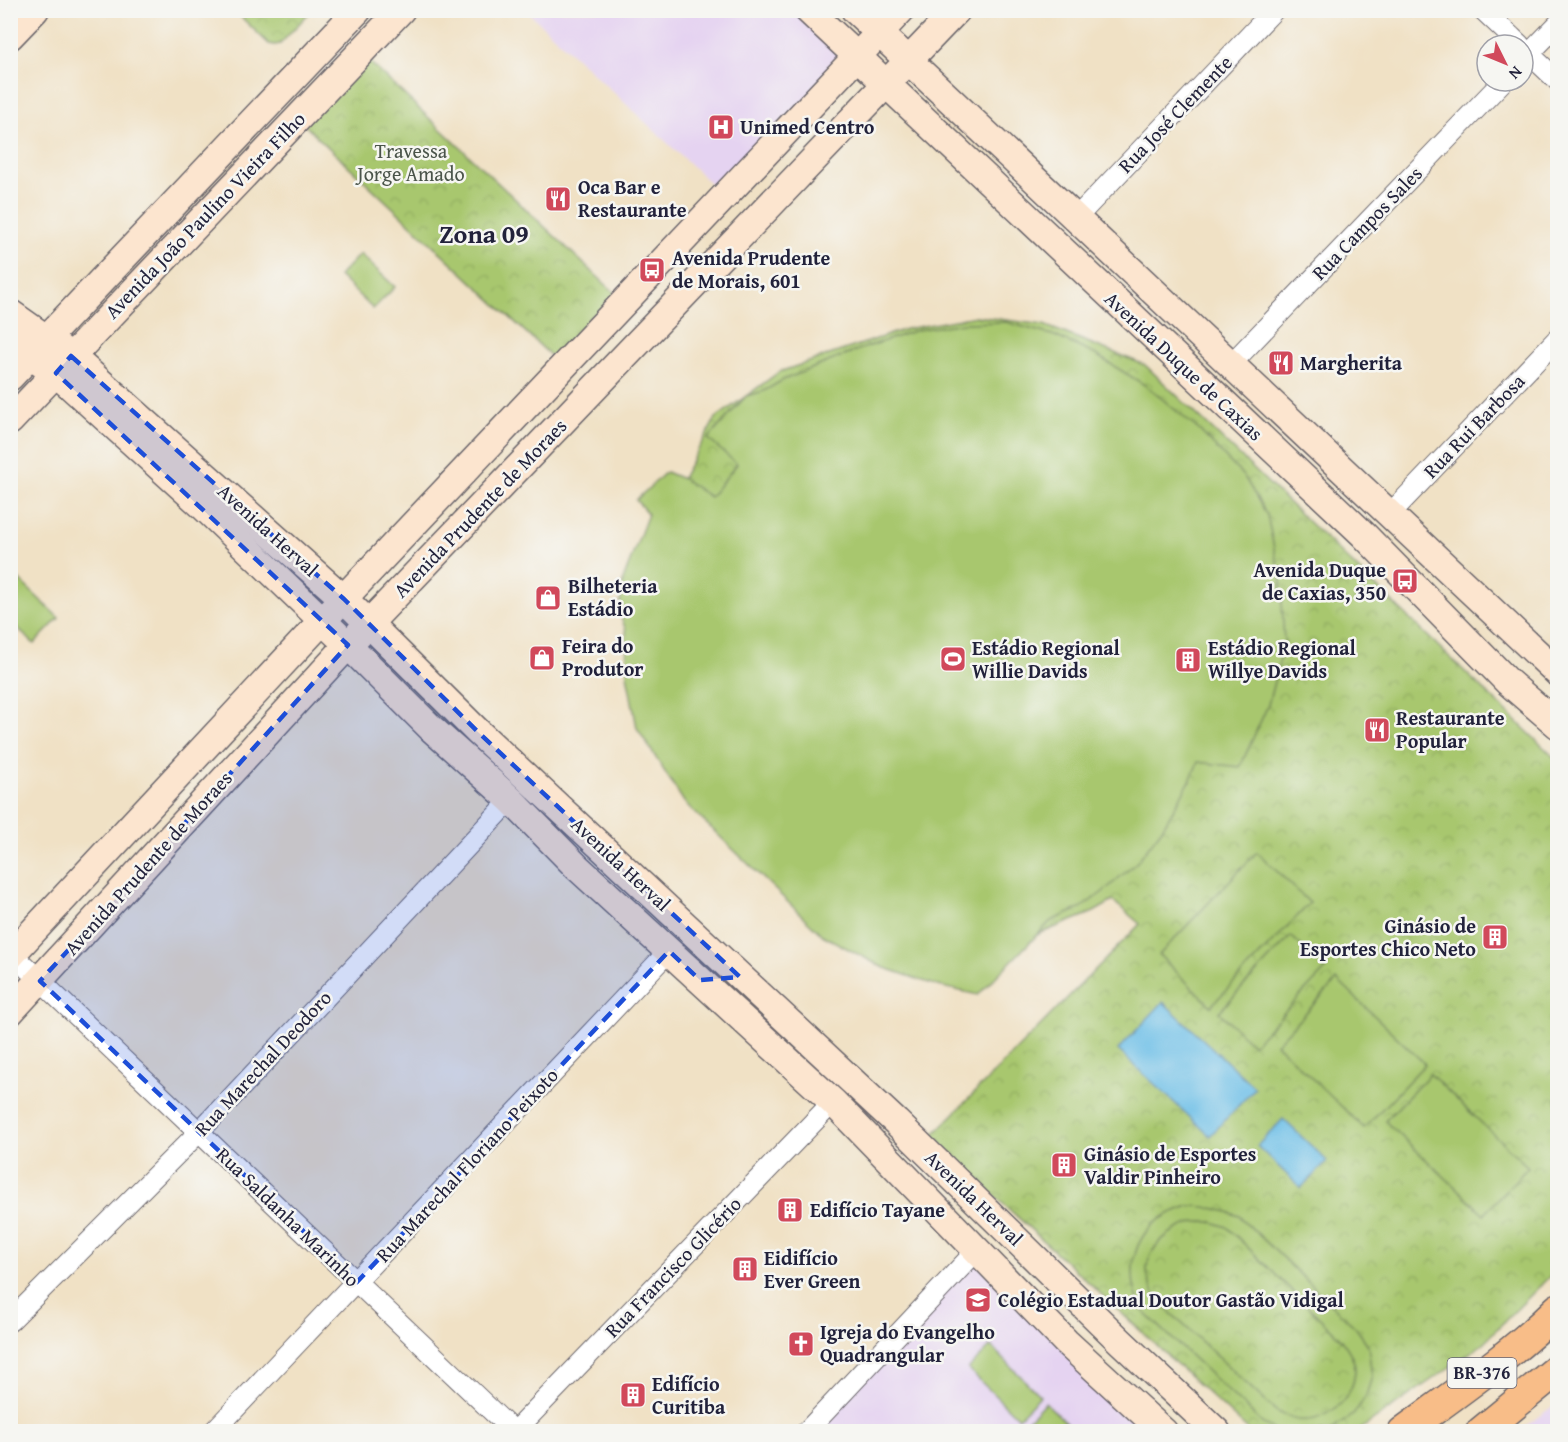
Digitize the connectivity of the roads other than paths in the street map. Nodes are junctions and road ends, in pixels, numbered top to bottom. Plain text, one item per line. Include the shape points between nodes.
1 (34, 10) edge
2 (358, 10) edge
3 (401, 10) edge
4 (808, 10) edge
5 (855, 10) edge
6 (901, 10) edge
7 (957, 10) edge
8 (1274, 10) edge
9 (1483, 10) edge
10 (1557, 24) edge
11 (1505, 33) edge
12 (879, 34) junction
13 (10, 36) edge
14 (1535, 43) edge
15 (858, 57) junction
16 (909, 60) junction
17 (1535, 62) edge
18 (1557, 81) edge
19 (886, 84) junction
20 (1491, 93) edge
21 (1076, 218) junction
22 (10, 313) edge
23 (1557, 338) edge
24 (29, 346) edge
25 (64, 364) junction
26 (1231, 364) junction
27 (10, 377) edge
28 (10, 421) edge
29 (204, 473) junction
30 (205, 508) junction
31 (1390, 514) junction
32 (344, 599) junction
33 (323, 620) junction
34 (369, 625) junction
35 (348, 645) junction
36 (1554, 666) edge
37 (1508, 682) junction
38 (1557, 725) edge
39 (432, 729) junction
40 (479, 733) junction
41 (511, 800) junction
42 (568, 815) junction
43 (578, 867) junction
44 (669, 951) junction
45 (11, 954) edge
46 (740, 976) junction
47 (700, 980) junction
48 (40, 981) junction
49 (10, 1012) edge
50 (833, 1102) junction
51 (199, 1132) junction
52 (977, 1250) junction
53 (357, 1282) junction
54 (1557, 1308) edge
55 (10, 1321) edge
56 (1120, 1341) junction
57 (1066, 1342) junction
58 (1557, 1369) edge
59 (213, 1431) edge
60 (514, 1431) edge
61 (806, 1431) edge
62 (1164, 1431) edge
63 (1217, 1431) edge
64 (1403, 1431) edge
65 (1481, 1431) edge

1 - 13 main road
2 - 24 main road, Avenida João Paulino Vieira Filho
3 - 25 main road, Avenida João Paulino Vieira Filho
4 - 15 main road, Avenida Duque de Caxias
5 - 12 main road, Avenida Duque de Caxias
6 - 12 main road, Avenida Prudente de Moraes
7 - 16 main road, Avenida Prudente de Moraes
8 - 21 street, Rua José Clemente
9 - 11 street
10 - 14 street
12 - 15 main road, Avenida Prudente de Moraes
12 - 16 main road, Avenida Duque de Caxias
15 - 19 main road, Avenida Duque de Caxias
15 - 32 main road, Avenida Prudente de Moraes
16 - 19 main road, Avenida Prudente de Moraes
16 - 21 main road, Avenida Duque de Caxias
17 - 18 street
19 - 34 main road, Avenida Prudente de Moraes
19 - 37 main road, Avenida Duque de Caxias via 1363,534
20 - 26 street, Rua Campos Sales
21 - 26 main road, Avenida Duque de Caxias
22 - 24 main road, Avenida Herval
23 - 31 street, Rua Rui Barbosa
24 - 25 main road, Avenida Herval
24 - 27 main road, Avenida João Paulino Vieira Filho
25 - 28 main road, Avenida João Paulino Vieira Filho
25 - 29 main road, Avenida Herval
25 - 30 main road, Avenida Herval
26 - 31 main road, Avenida Duque de Caxias
29 - 30 main road
29 - 32 main road, Avenida Herval
30 - 33 main road, Avenida Herval
31 - 36 main road, Avenida Duque de Caxias
32 - 33 main road, Avenida Prudente de Moraes
32 - 34 main road, Avenida Herval
33 - 35 main road, Avenida Herval
33 - 45 main road, Avenida Prudente de Moraes
34 - 35 main road, Avenida Prudente de Moraes
34 - 40 main road, Avenida Herval
35 - 39 main road, Avenida Herval
35 - 48 main road, Avenida Prudente de Moraes
36 - 37 main road via 1534,686
37 - 38 main road, Avenida Duque de Caxias
39 - 40 main road
39 - 41 main road, Avenida Herval
40 - 42 main road, Avenida Herval
41 - 43 main road, Avenida Herval
41 - 51 street, Rua Marechal Deodoro
42 - 43 main road
42 - 46 main road, Avenida Herval
43 - 44 main road, Avenida Herval
44 - 47 main road, Avenida Herval
44 - 53 street, Rua Marechal Floriano Peixoto
45 - 48 street, Rua Saldanha Marinho
46 - 47 main road
46 - 56 main road, Avenida Herval
47 - 50 main road, Avenida Herval
48 - 49 main road, Avenida Prudente de Moraes
48 - 51 street, Rua Saldanha Marinho
50 - 52 main road, Avenida Herval
50 - 60 street, Rua Francisco Glicério
51 - 53 street, Rua Saldanha Marinho
51 - 55 street, Rua Marechal Deodoro
52 - 57 main road, Avenida Herval
52 - 61 street
53 - 59 street, Rua Marechal Floriano Peixoto
53 - 60 street, Rua Saldanha Marinho
54 - 64 main road, BR-376 via 1544,1323
56 - 57 main road
56 - 63 main road, Avenida Herval
57 - 62 main road, Avenida Herval
58 - 65 main road, BR-376

